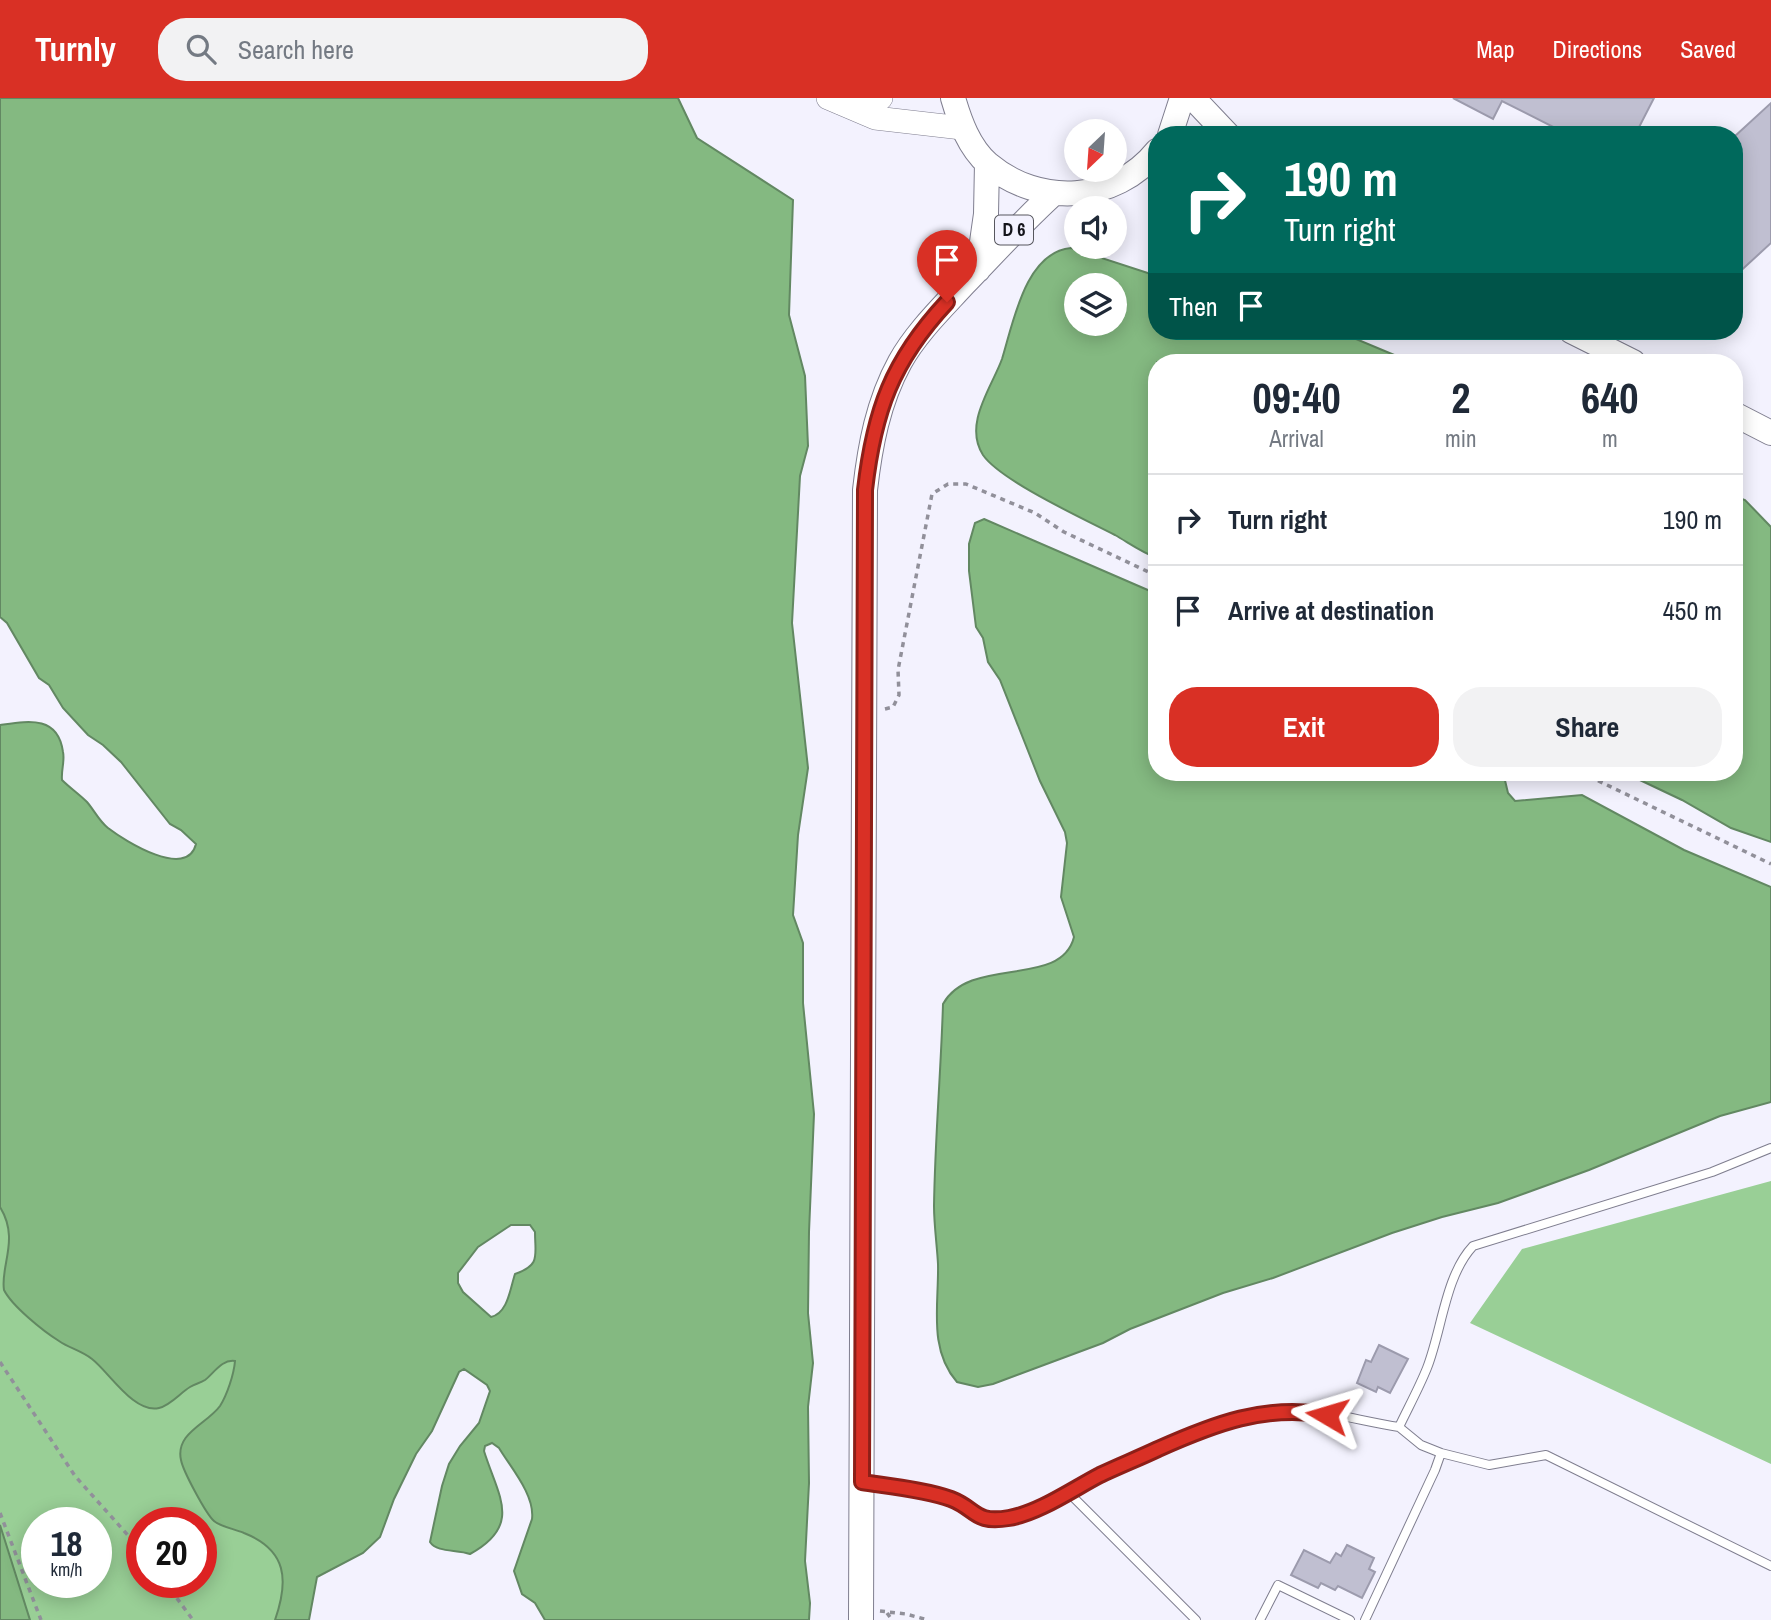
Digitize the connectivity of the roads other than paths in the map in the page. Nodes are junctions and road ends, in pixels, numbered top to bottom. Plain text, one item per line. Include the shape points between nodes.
1 (881, 98) edge
2 (953, 98) edge
3 (1182, 98) edge
4 (1193, 98) edge
5 (834, 101) edge
6 (1173, 126) edge
7 (1219, 126) edge
8 (962, 128) junction
9 (987, 163) junction
10 (1148, 163) edge
11 (1054, 193) junction
12 (978, 270) junction
13 (1589, 340) edge
14 (1617, 354) edge
15 (1743, 419) edge
16 (1771, 433) edge
17 (1771, 1148) edge
18 (1399, 1427) junction
19 (1441, 1452) junction
20 (862, 1482) junction
21 (1070, 1493) junction
22 (1771, 1566) edge
23 (861, 1620) edge
24 (1196, 1620) edge
25 (1260, 1620) edge
26 (1350, 1620) edge
27 (1365, 1620) edge

1 - 5 main road
2 - 8 main road
3 - 6 main road
4 - 7 main road
5 - 8 main road via 875,118
8 - 9 main road
9 - 11 main road via 1020,185
9 - 12 main road, D 6
10 - 11 main road via 1104,190
11 - 12 main road, D 6
12 - 20 main road, D 6 via 932,318 900,361 871,443 865,490
13 - 14 main road
15 - 16 main road
17 - 18 lane via 1712,1172 1473,1246 1465,1254 1427,1368
18 - 19 lane via 1421,1445
18 - 21 lane via 1303,1410 1247,1416 1212,1425
19 - 22 lane via 1489,1465 1546,1454
19 - 27 lane
20 - 21 lane via 951,1499 983,1519 1010,1518
20 - 23 main road, D 6
21 - 24 lane
25 - 26 lane via 1278,1585

